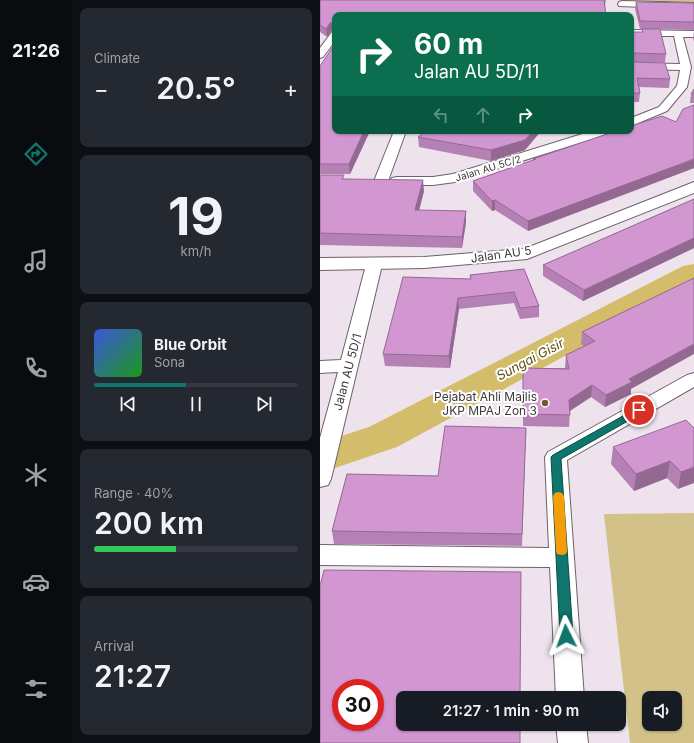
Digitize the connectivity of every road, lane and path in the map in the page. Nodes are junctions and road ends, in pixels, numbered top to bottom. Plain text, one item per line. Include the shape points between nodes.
1 (621, 2) edge
2 (694, 6) edge
3 (623, 12) edge
4 (332, 30) edge
5 (634, 33) edge
6 (678, 34) junction
7 (694, 34) edge
8 (320, 55) edge
9 (634, 66) edge
10 (686, 67) junction
11 (639, 108) dead end
12 (662, 109) junction
13 (634, 121) edge
14 (399, 134) edge
15 (594, 134) edge
16 (366, 181) edge
17 (381, 181) junction
18 (694, 187) edge
19 (320, 264) edge
20 (374, 265) junction
21 (349, 365) junction
22 (320, 366) edge
23 (694, 379) edge
24 (320, 480) edge
25 (320, 555) edge
26 (562, 558) junction
27 (570, 691) edge
28 (571, 731) edge
29 (572, 743) edge

1 - 2 street
1 - 3 street
4 - 8 street
5 - 6 street
6 - 7 street
6 - 10 street
9 - 10 street
10 - 12 street via 682,87
11 - 12 street
12 - 13 street
14 - 17 street
15 - 17 street, Jalan AU 5C/2 via 455,178 433,181
16 - 17 street, Jalan AU 5C/2
18 - 20 main road, Jalan AU 5 via 527,254
19 - 20 main road, Jalan AU 5
20 - 21 street, Jalan AU 5D/1
21 - 22 street
21 - 24 street, Jalan AU 5D/1
23 - 26 street via 556,457
25 - 26 street
26 - 27 street
28 - 29 street

